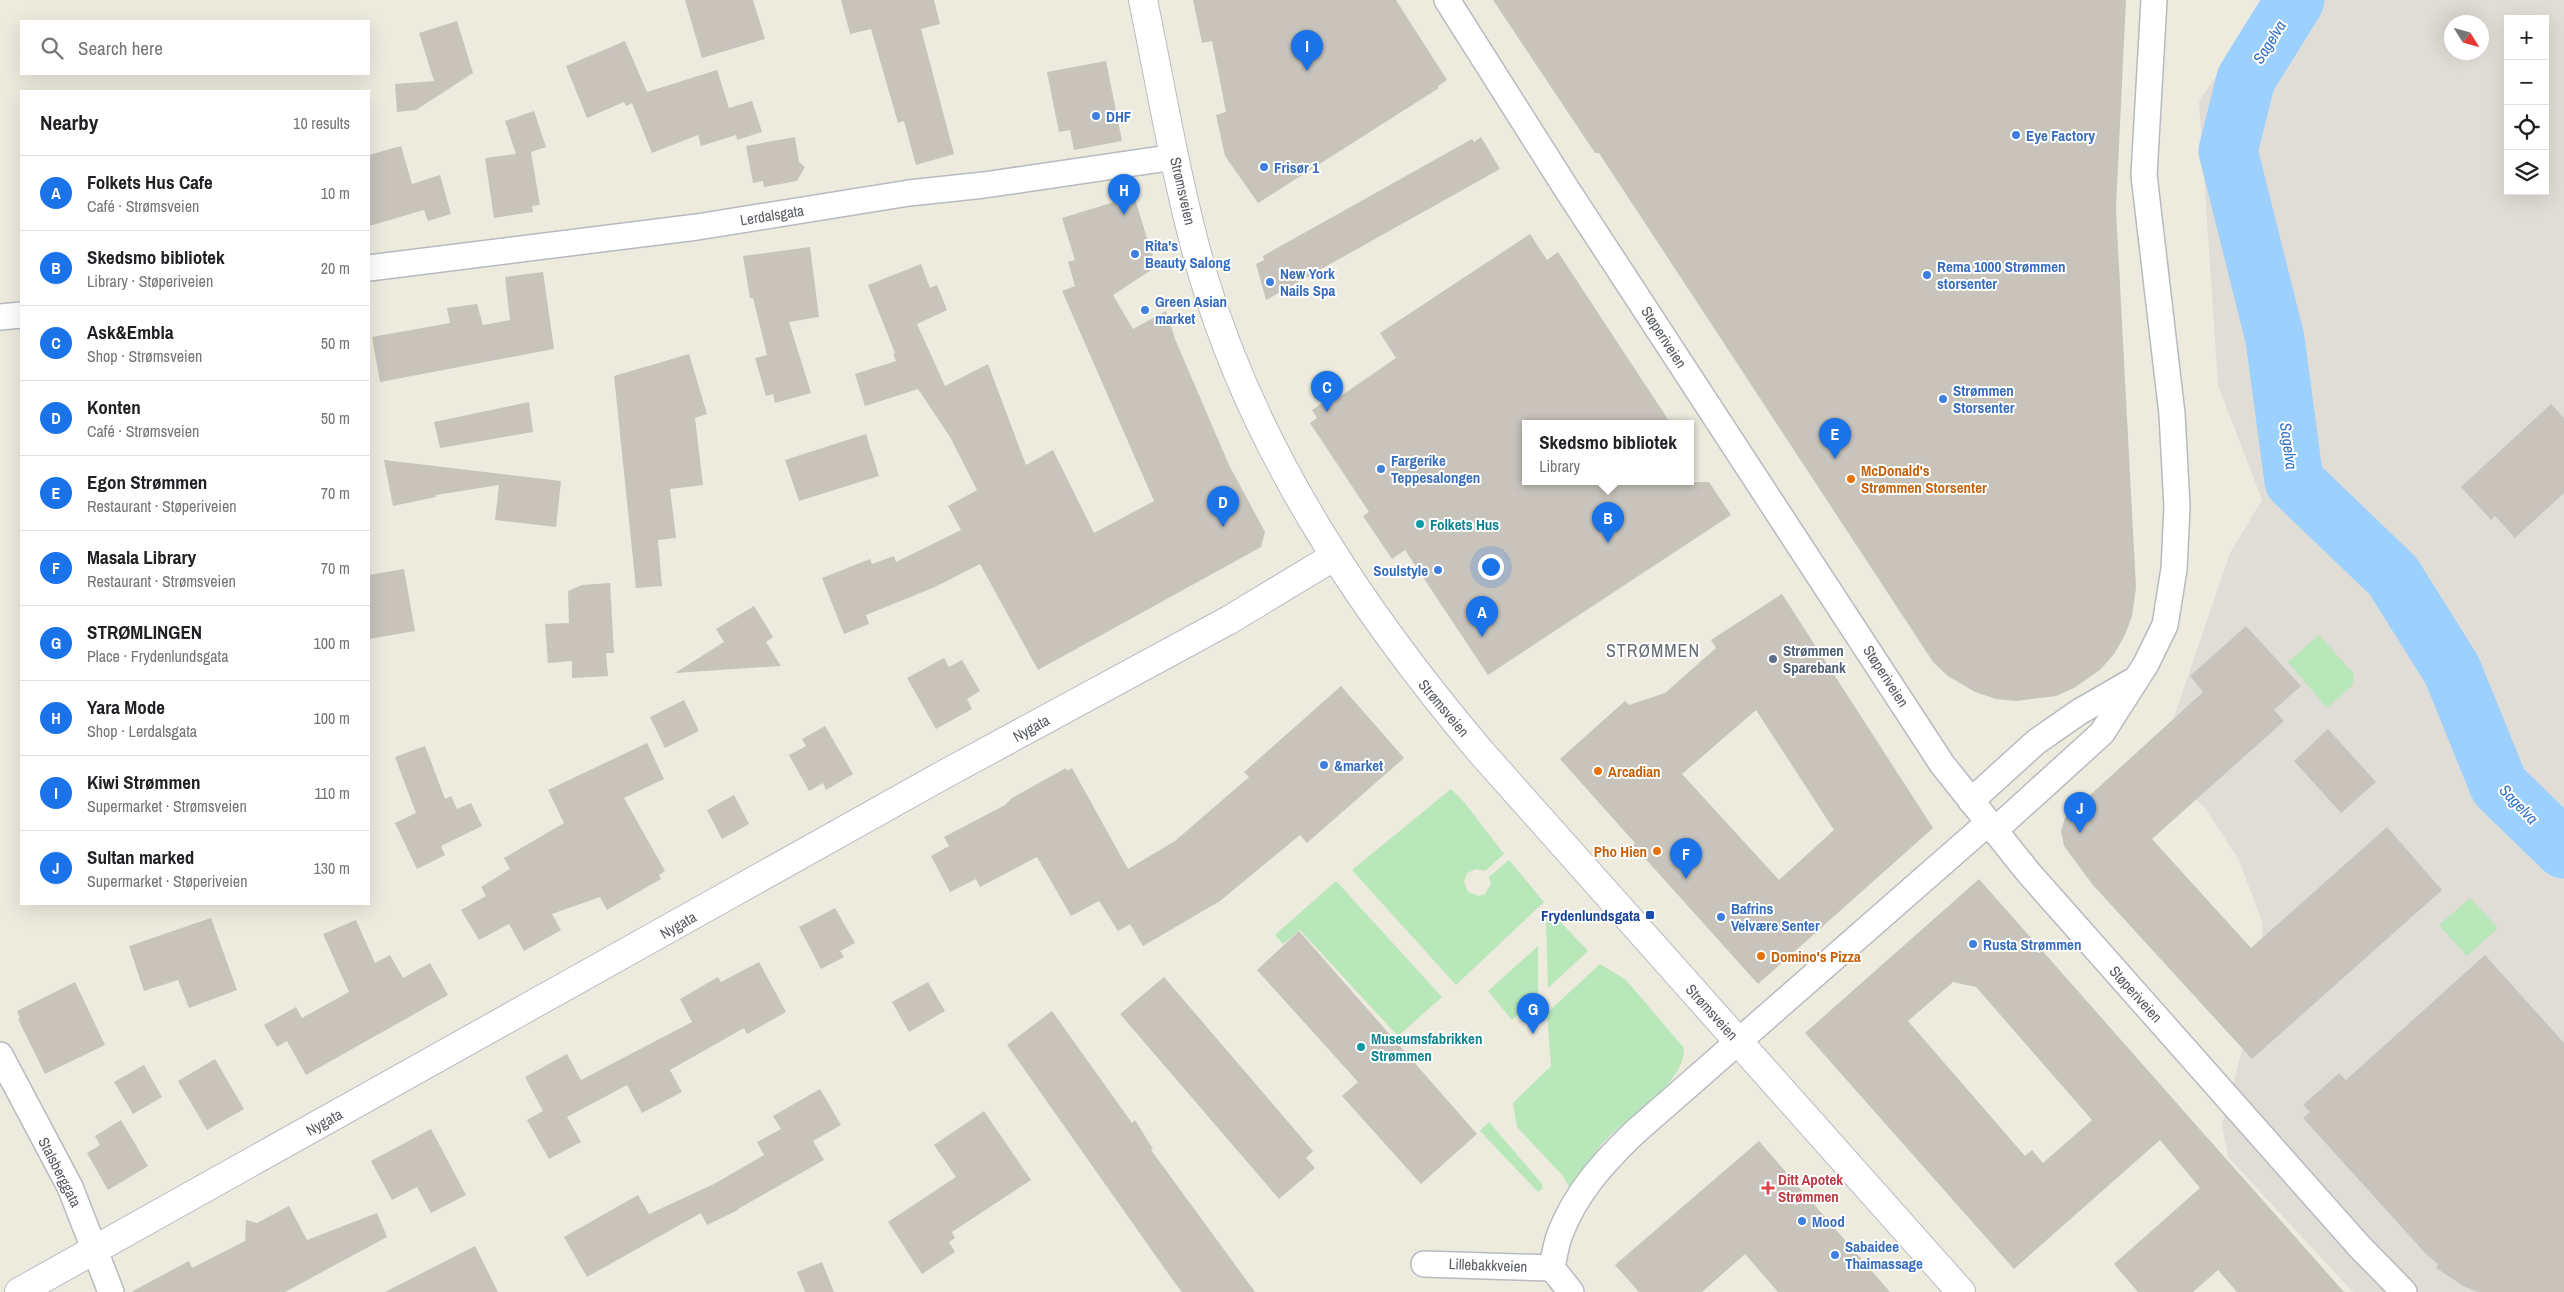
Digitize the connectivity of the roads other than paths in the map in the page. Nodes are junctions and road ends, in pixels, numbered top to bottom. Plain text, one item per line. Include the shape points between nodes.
1 (1144, 0) edge
2 (1447, 0) edge
3 (2154, 0) edge
4 (1175, 157) junction
5 (370, 268) edge
6 (20, 315) edge
7 (0, 317) edge
8 (1335, 556) junction
9 (2135, 680) junction
10 (1971, 801) junction
11 (1991, 827) junction
12 (1739, 1041) junction
13 (0, 1055) edge
14 (96, 1249) junction
15 (1424, 1264) dead end
16 (1552, 1268) junction
17 (19, 1292) edge
18 (112, 1292) edge
19 (1571, 1292) edge
20 (1962, 1292) edge
21 (2404, 1292) edge

1 - 4 main road, Strømsveien
2 - 10 street, Støperiveien via 1937,756
3 - 9 street via 2144,174 2172,414 2177,507 2174,569 2164,625 2156,649
4 - 5 street, Lerdalsgata via 909,193 697,227
4 - 8 main road, Strømsveien via 1203,276 1231,353 1274,447
6 - 7 street
8 - 12 main road, Strømsveien via 1391,640 1446,710
8 - 14 main road, Nygata via 1229,620 944,775
9 - 10 street via 2079,712 2036,742
9 - 11 street via 2102,733
10 - 11 street, Støperiveien
11 - 12 street
11 - 21 street, Støperiveien via 2359,1246
12 - 16 street via 1599,1167 1575,1202 1559,1235
12 - 20 main road, Strømsveien
13 - 14 street, Stalsberggata via 70,1187
14 - 17 main road, Nygata
14 - 18 street, Stalsberggata
15 - 16 street, Lillebakkveien
16 - 19 street

